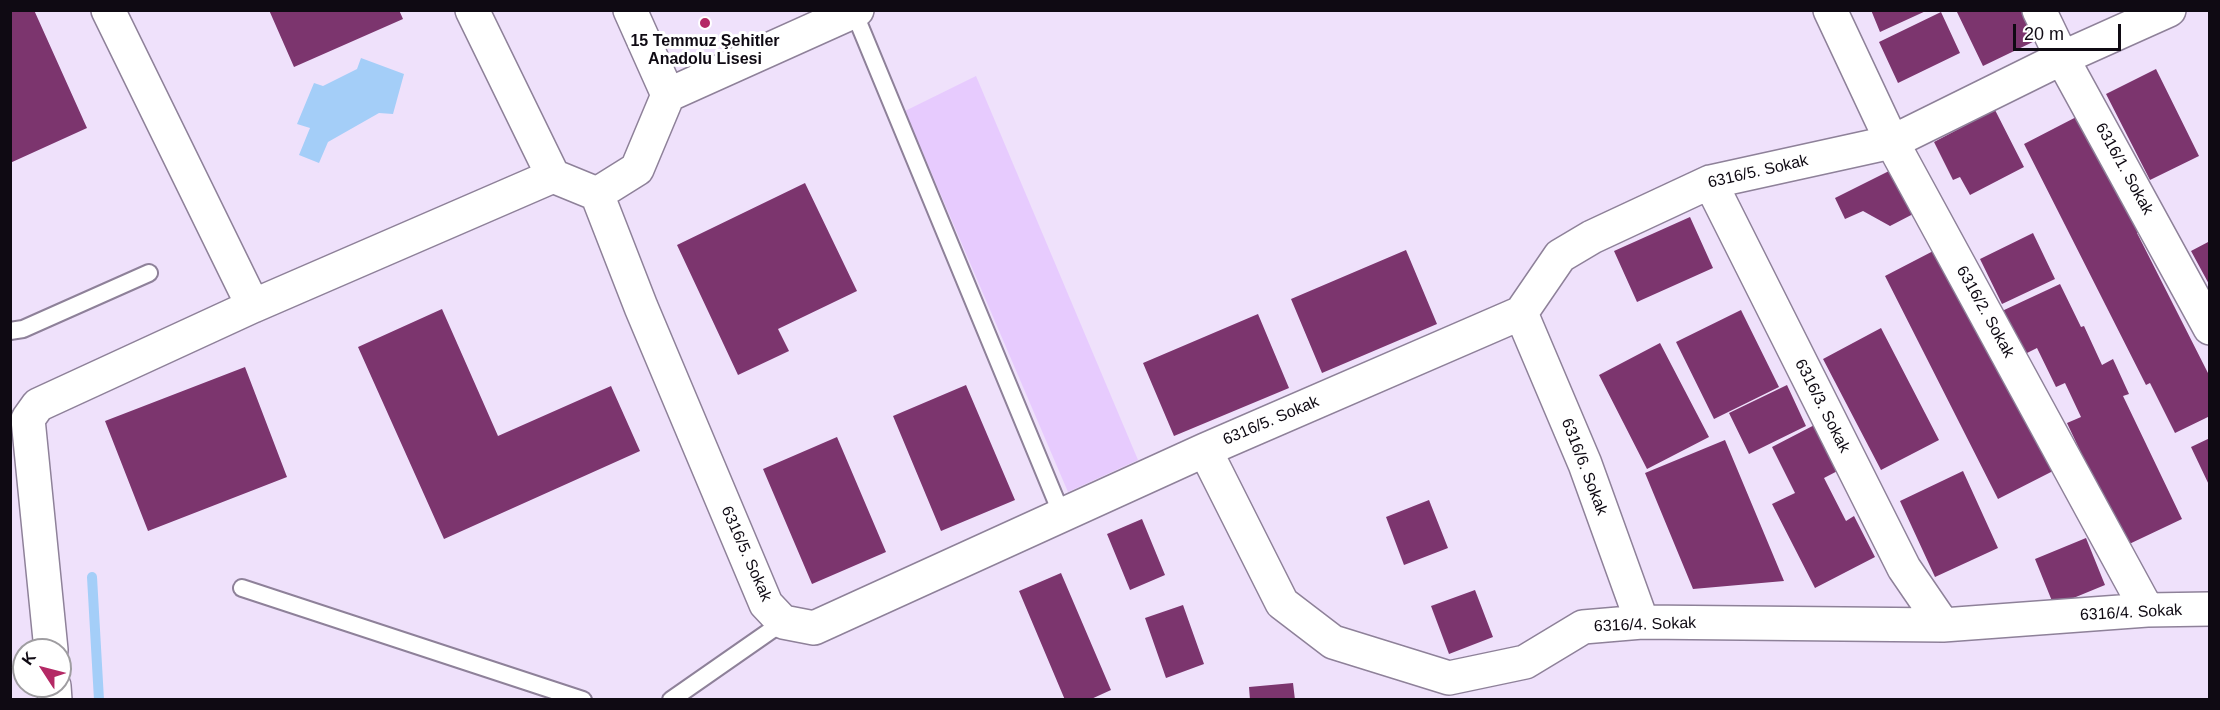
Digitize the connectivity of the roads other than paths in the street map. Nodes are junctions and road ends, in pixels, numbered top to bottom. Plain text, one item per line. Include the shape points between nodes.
1 (108, 10) edge
2 (472, 10) edge
3 (630, 10) edge
4 (1830, 10) edge
5 (2039, 10) edge
6 (2169, 10) edge
7 (856, 11) edge
8 (2062, 58) junction
9 (668, 95) junction
10 (1893, 142) junction
11 (553, 177) junction
12 (1710, 182) junction
13 (597, 194) junction
14 (149, 273) dead end
15 (253, 306) junction
16 (1521, 313) junction
17 (2210, 328) edge
18 (10, 331) edge
19 (1205, 450) junction
20 (1062, 515) junction
21 (242, 588) dead end
22 (2210, 609) edge
23 (2146, 610) junction
24 (783, 622) junction
25 (1642, 622) junction
26 (1943, 625) junction
27 (50, 638) edge
28 (583, 699) edge
29 (670, 699) edge

1 - 15 street
2 - 11 street
3 - 9 street
4 - 10 street, 6316/2. Sokak
5 - 8 street, 6316/1. Sokak
6 - 8 street, 6316/5. Sokak
7 - 9 street
7 - 20 lane
8 - 10 street, 6316/5. Sokak
8 - 17 street, 6316/1. Sokak
9 - 13 street via 636,168
10 - 12 street, 6316/5. Sokak
10 - 23 street, 6316/2. Sokak
11 - 13 street
11 - 15 street
12 - 16 street, 6316/5. Sokak via 1560,256
12 - 26 street, 6316/3. Sokak via 1904,568
13 - 24 street, 6316/5. Sokak via 766,604
14 - 18 lane via 23,329
15 - 27 street via 38,405 28,419
16 - 19 street, 6316/5. Sokak
16 - 25 street, 6316/6. Sokak via 1585,464
19 - 20 street, 6316/5. Sokak
19 - 25 street, 6316/4. Sokak via 1282,603 1333,642 1449,678 1525,662 1583,627
20 - 24 street, 6316/5. Sokak via 814,628
21 - 28 lane
22 - 23 street, 6316/4. Sokak
23 - 26 street, 6316/4. Sokak
24 - 29 lane
25 - 26 street, 6316/4. Sokak

